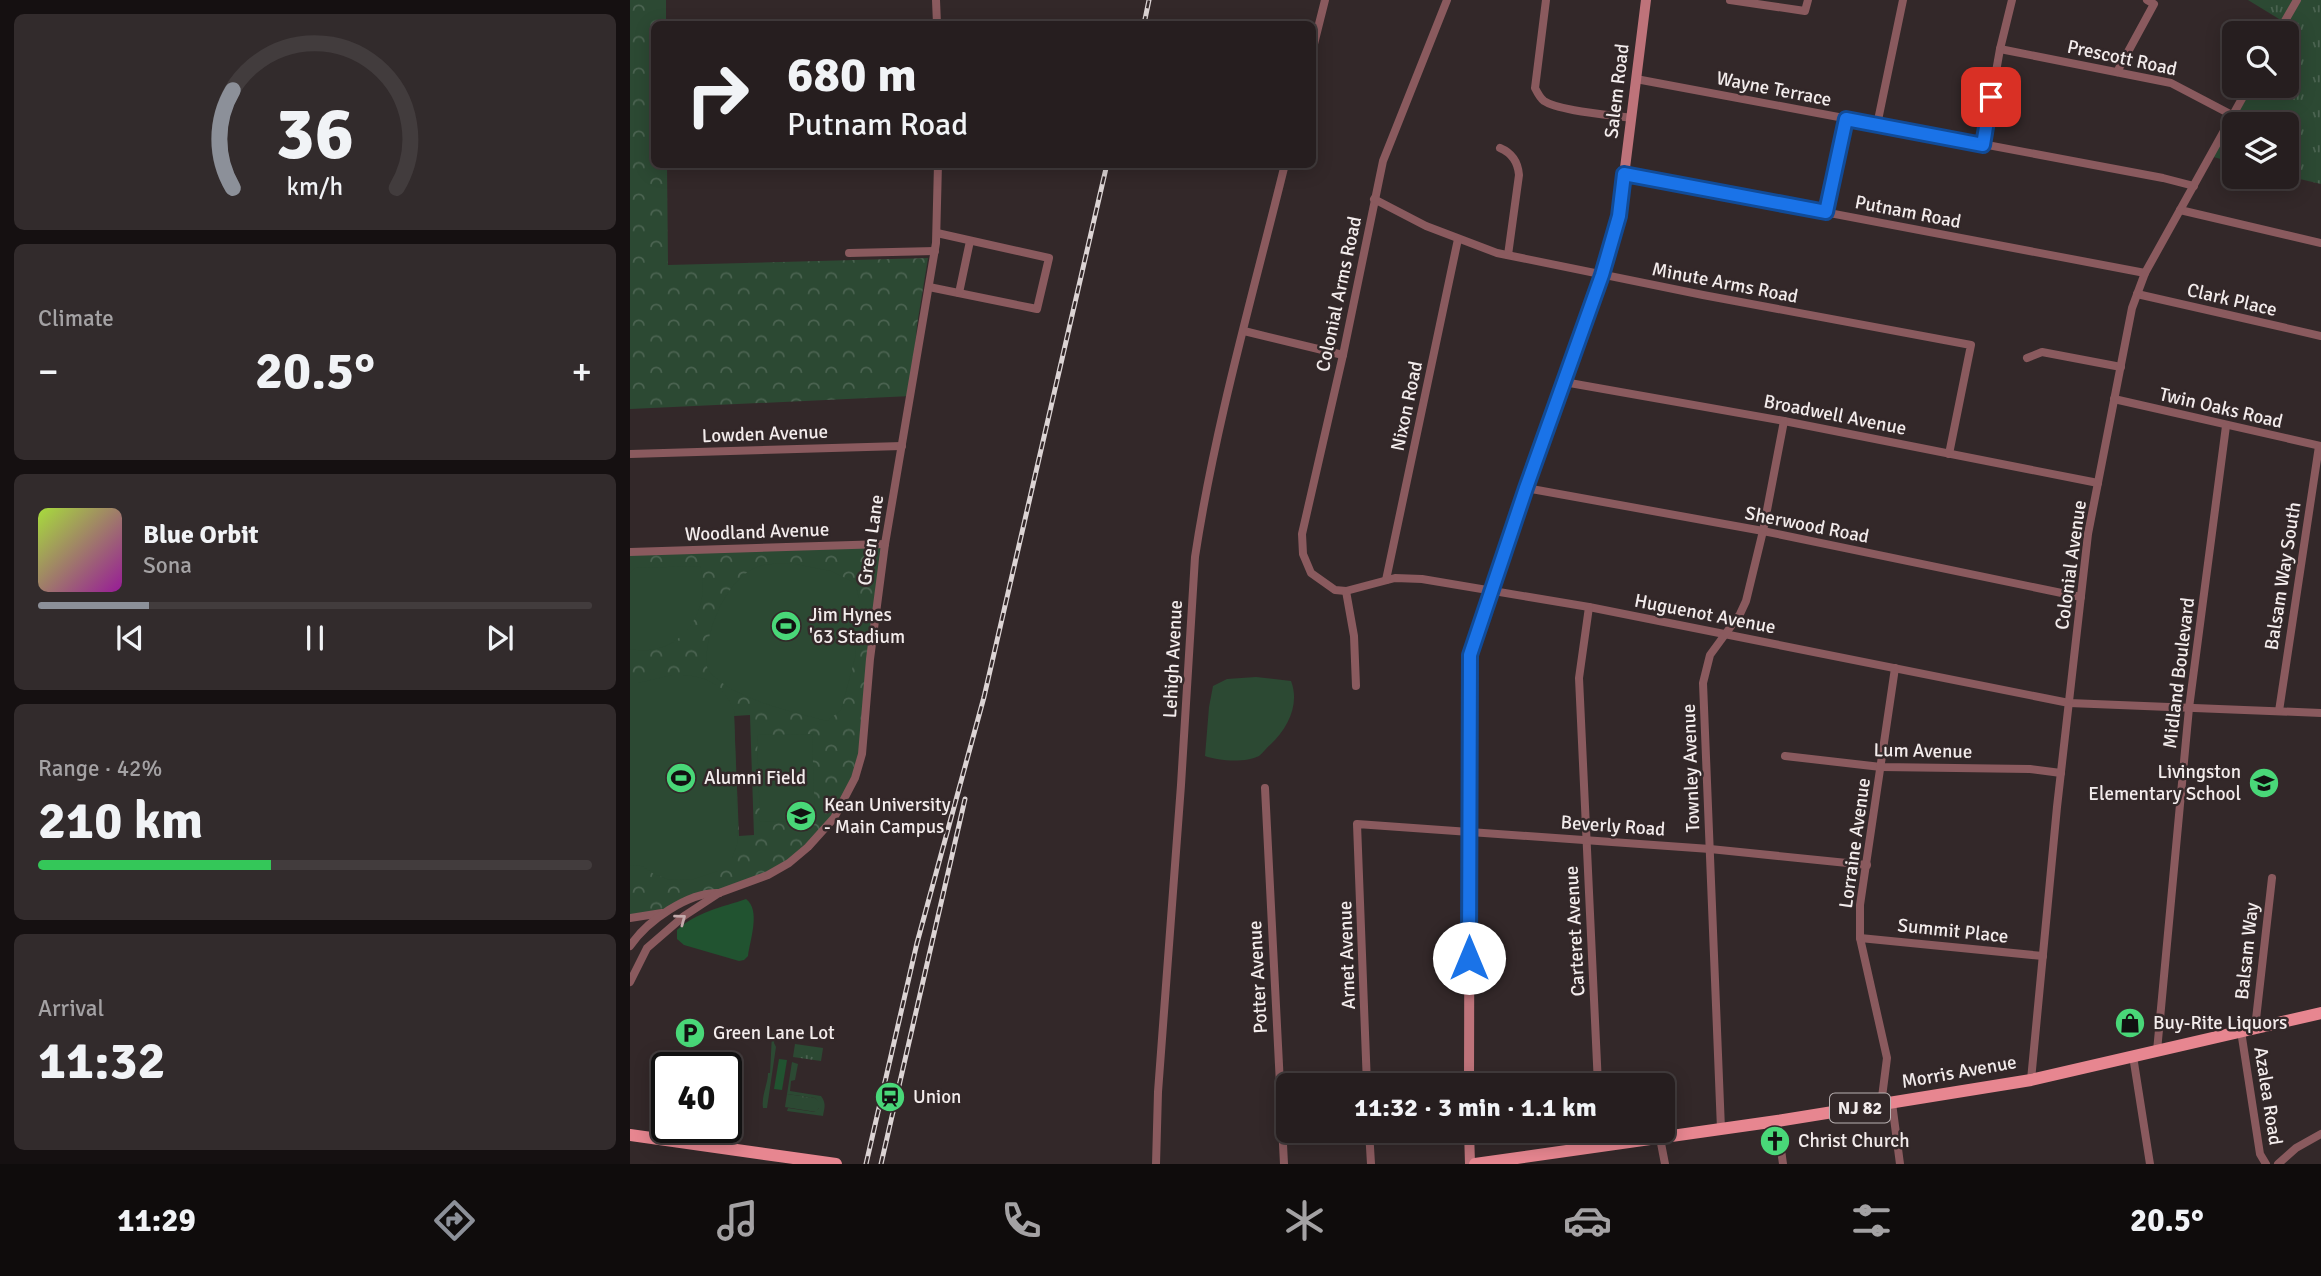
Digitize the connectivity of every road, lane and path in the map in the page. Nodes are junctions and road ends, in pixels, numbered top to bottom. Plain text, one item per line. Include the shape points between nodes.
1 (936, 0) edge
2 (1325, 0) edge
3 (1447, 0) edge
4 (1546, 0) edge
5 (1646, 0) edge
6 (1730, 0) edge
7 (1808, 0) edge
8 (1903, 0) edge
9 (2012, 0) edge
10 (2147, 0) edge
11 (2297, 0) edge
12 (1751, 2) edge
13 (936, 21) edge
14 (2285, 21) edge
15 (1316, 36) edge
16 (2000, 49) junction
17 (2117, 72) junction
18 (1636, 79) junction
19 (2226, 112) edge
20 (1632, 118) junction
21 (1846, 119) junction
22 (1877, 125) junction
23 (2222, 134) edge
24 (1983, 145) junction
25 (1500, 148) dead end
26 (938, 168) edge
27 (1284, 168) edge
28 (1624, 174) junction
29 (2194, 186) junction
30 (1374, 199) junction
31 (2180, 210) junction
32 (1826, 212) junction
33 (937, 233) junction
34 (1458, 239) junction
35 (970, 240) junction
36 (2321, 243) edge
37 (935, 251) junction
38 (849, 253) dead end
39 (1508, 255) junction
40 (2145, 272) junction
41 (1602, 275) junction
42 (929, 287) junction
43 (959, 293) junction
44 (2137, 294) junction
45 (1244, 331) junction
46 (2321, 336) edge
47 (1343, 355) junction
48 (2027, 358) dead end
49 (2120, 368) junction
50 (1564, 382) junction
51 (2114, 399) junction
52 (1784, 421) junction
53 (2226, 426) junction
54 (902, 446) junction
55 (2320, 446) edge
56 (630, 454) edge
57 (1949, 454) junction
58 (2098, 483) junction
59 (1526, 488) junction
60 (1763, 531) junction
61 (886, 544) junction
62 (630, 552) edge
63 (1386, 580) junction
64 (1335, 590) joint
65 (1346, 591) junction
66 (1492, 592) junction
67 (2081, 597) junction
68 (1589, 607) junction
69 (1725, 634) junction
70 (1895, 667) junction
71 (1356, 686) dead end
72 (2069, 704) junction
73 (2189, 708) junction
74 (2279, 711) junction
75 (2321, 713) edge
76 (1785, 756) dead end
77 (1881, 767) junction
78 (2061, 773) junction
79 (1265, 788) dead end
80 (1357, 824) joint
81 (1469, 832) junction
82 (1587, 840) junction
83 (1710, 849) junction
84 (1867, 865) junction
85 (2272, 878) dead end
86 (719, 893) junction
87 (665, 912) junction
88 (630, 918) edge
89 (1860, 938) junction
90 (631, 942) edge
91 (647, 948) junction
92 (2043, 956) junction
93 (630, 982) edge
94 (2321, 1013) edge
95 (2255, 1028) junction
96 (2241, 1031) junction
97 (2157, 1051) junction
98 (2133, 1056) junction
99 (1367, 1073) edge
100 (1469, 1073) edge
101 (1597, 1073) edge
102 (2031, 1080) junction
103 (1887, 1104) junction
104 (1777, 1121) junction
105 (1721, 1129) junction
106 (2321, 1134) edge
107 (630, 1135) edge
108 (1675, 1136) edge
109 (1370, 1143) edge
110 (1469, 1143) edge
111 (1601, 1143) edge
112 (1623, 1143) edge
113 (1661, 1143) edge
114 (1601, 1146) junction
115 (820, 1163) edge
116 (836, 1164) edge
117 (1156, 1164) edge
118 (1284, 1164) edge
119 (1371, 1164) edge
120 (1470, 1164) edge
121 (1475, 1164) edge
122 (1665, 1164) edge
123 (1783, 1164) edge
124 (1900, 1164) edge
125 (2150, 1164) edge
126 (2266, 1164) edge
127 (2278, 1164) edge

1 - 13 street
2 - 15 street
3 - 30 street, Colonial Arms Road via 1383,160
4 - 20 street via 1538,94 1559,107
5 - 18 street, Salem Road
6 - 12 street
7 - 12 street via 1805,11
8 - 22 street
9 - 16 street
10 - 17 street via 2154,4
11 - 14 street
16 - 17 street, Prescott Road
16 - 24 street
17 - 19 street, Prescott Road via 2171,83
18 - 20 street, Salem Road
18 - 21 street, Wayne Terrace
20 - 28 street, Salem Road
21 - 22 street, Wayne Terrace
21 - 32 street
22 - 24 street, Wayne Terrace
23 - 29 street, Colonial Avenue
24 - 29 street, Wayne Terrace
25 - 39 street via 1519,165
26 - 33 street, Green Lane
27 - 45 street, Lehigh Avenue
28 - 32 street, Putnam Road
28 - 41 street, Salem Road via 1619,216
29 - 31 street, Colonial Avenue
30 - 34 street, Minute Arms Road
30 - 47 street, Colonial Arms Road
31 - 36 street
31 - 40 street, Colonial Avenue
32 - 40 street, Putnam Road
33 - 35 street
33 - 37 street, Green Lane
34 - 39 street, Minute Arms Road
34 - 63 street, Nixon Road
35 - 43 street
35 - 43 street via 1049,258 1037,309
37 - 38 street
37 - 42 street, Green Lane
39 - 41 street, Minute Arms Road
40 - 44 street, Colonial Avenue
41 - 50 street, Salem Road
41 - 57 street, Minute Arms Road via 1971,345
42 - 43 street
42 - 54 street, Green Lane
44 - 46 street, Clark Place
44 - 49 street, Colonial Avenue
45 - 47 street
45 - 117 street, Lehigh Avenue via 1195,557
47 - 64 street, Colonial Arms Road via 1301,543 1311,573
48 - 49 street via 2042,352
49 - 51 street, Colonial Avenue
50 - 52 street, Broadwell Avenue
50 - 59 street, Salem Road
51 - 53 street, Twin Oaks Road
51 - 58 street, Colonial Avenue
52 - 57 street, Broadwell Avenue
52 - 60 street, Townley Avenue
53 - 55 street, Twin Oaks Road
53 - 73 street, Midland Boulevard
54 - 56 street, Lowden Avenue
54 - 61 street, Green Lane
55 - 74 street, Balsam Way South
57 - 58 street, Broadwell Avenue
58 - 67 street, Colonial Avenue
59 - 60 street, Sherwood Road
59 - 66 street, Salem Road
60 - 67 street, Sherwood Road
60 - 69 street, Townley Avenue via 1746,601
61 - 62 street, Woodland Avenue
61 - 86 street, Green Lane via 862,754 851,788 822,833 800,854 759,880
63 - 65 street, Huguenot Avenue
63 - 66 street, Huguenot Avenue via 1422,579
64 - 65 street, Huguenot Avenue
65 - 71 street
66 - 68 street, Huguenot Avenue
66 - 81 street, Salem Road via 1470,655
67 - 72 street, Colonial Avenue
68 - 69 street, Huguenot Avenue
68 - 82 street, Carteret Avenue via 1579,678
69 - 70 street, Huguenot Avenue
69 - 83 street, Townley Avenue via 1710,655 1703,683
70 - 72 street, Huguenot Avenue
70 - 77 street, Lorraine Avenue
72 - 73 street, Huguenot Avenue
72 - 78 street, Colonial Avenue
73 - 74 street, Huguenot Avenue
73 - 97 street, Midland Boulevard
74 - 75 street, Huguenot Avenue
76 - 77 street, Lum Avenue
77 - 78 street, Lum Avenue
77 - 84 street, Lorraine Avenue
78 - 92 street, Colonial Avenue
79 - 118 street, Potter Avenue
80 - 81 street, Beverly Road
80 - 99 street, Arnet Avenue
81 - 82 street, Beverly Road
81 - 100 street, Salem Road
82 - 83 street, Beverly Road
82 - 101 street, Carteret Avenue
83 - 84 street, Beverly Road
83 - 105 street, Townley Avenue
84 - 89 street, Lorraine Avenue
85 - 95 street, Balsam Way
86 - 87 street, Green Lane via 705,892
91 -> 86 street, Green Lane
87 - 88 street
87 - 90 street, Green Lane
89 - 92 street, Summit Place
89 - 103 street, Lorraine Avenue via 1887,1058
90 - 91 street
91 - 93 street, Green Lane
92 - 102 street, Colonial Avenue
94 - 95 main road, Morris Avenue / NJ 82
95 - 96 main road, Morris Avenue / NJ 82
96 - 97 main road, Morris Avenue / NJ 82
96 - 126 street, Azalea Road via 2260,1154
97 - 98 main road, Morris Avenue / NJ 82
98 - 102 main road, Morris Avenue / NJ 82
98 - 125 street
102 - 103 main road, Morris Avenue / NJ 82
103 - 104 main road, Morris Avenue / NJ 82
103 - 124 street, Lorraine Avenue
104 - 105 main road, Morris Avenue / NJ 82
104 - 123 street
105 - 108 main road, Morris Avenue / NJ 82
106 - 127 street
107 - 115 main road
109 - 119 street
110 - 120 street
111 - 114 street
112 - 114 main road, Morris Avenue / NJ 82
113 - 122 street
114 - 121 main road, Morris Avenue / NJ 82
115 - 116 main road

